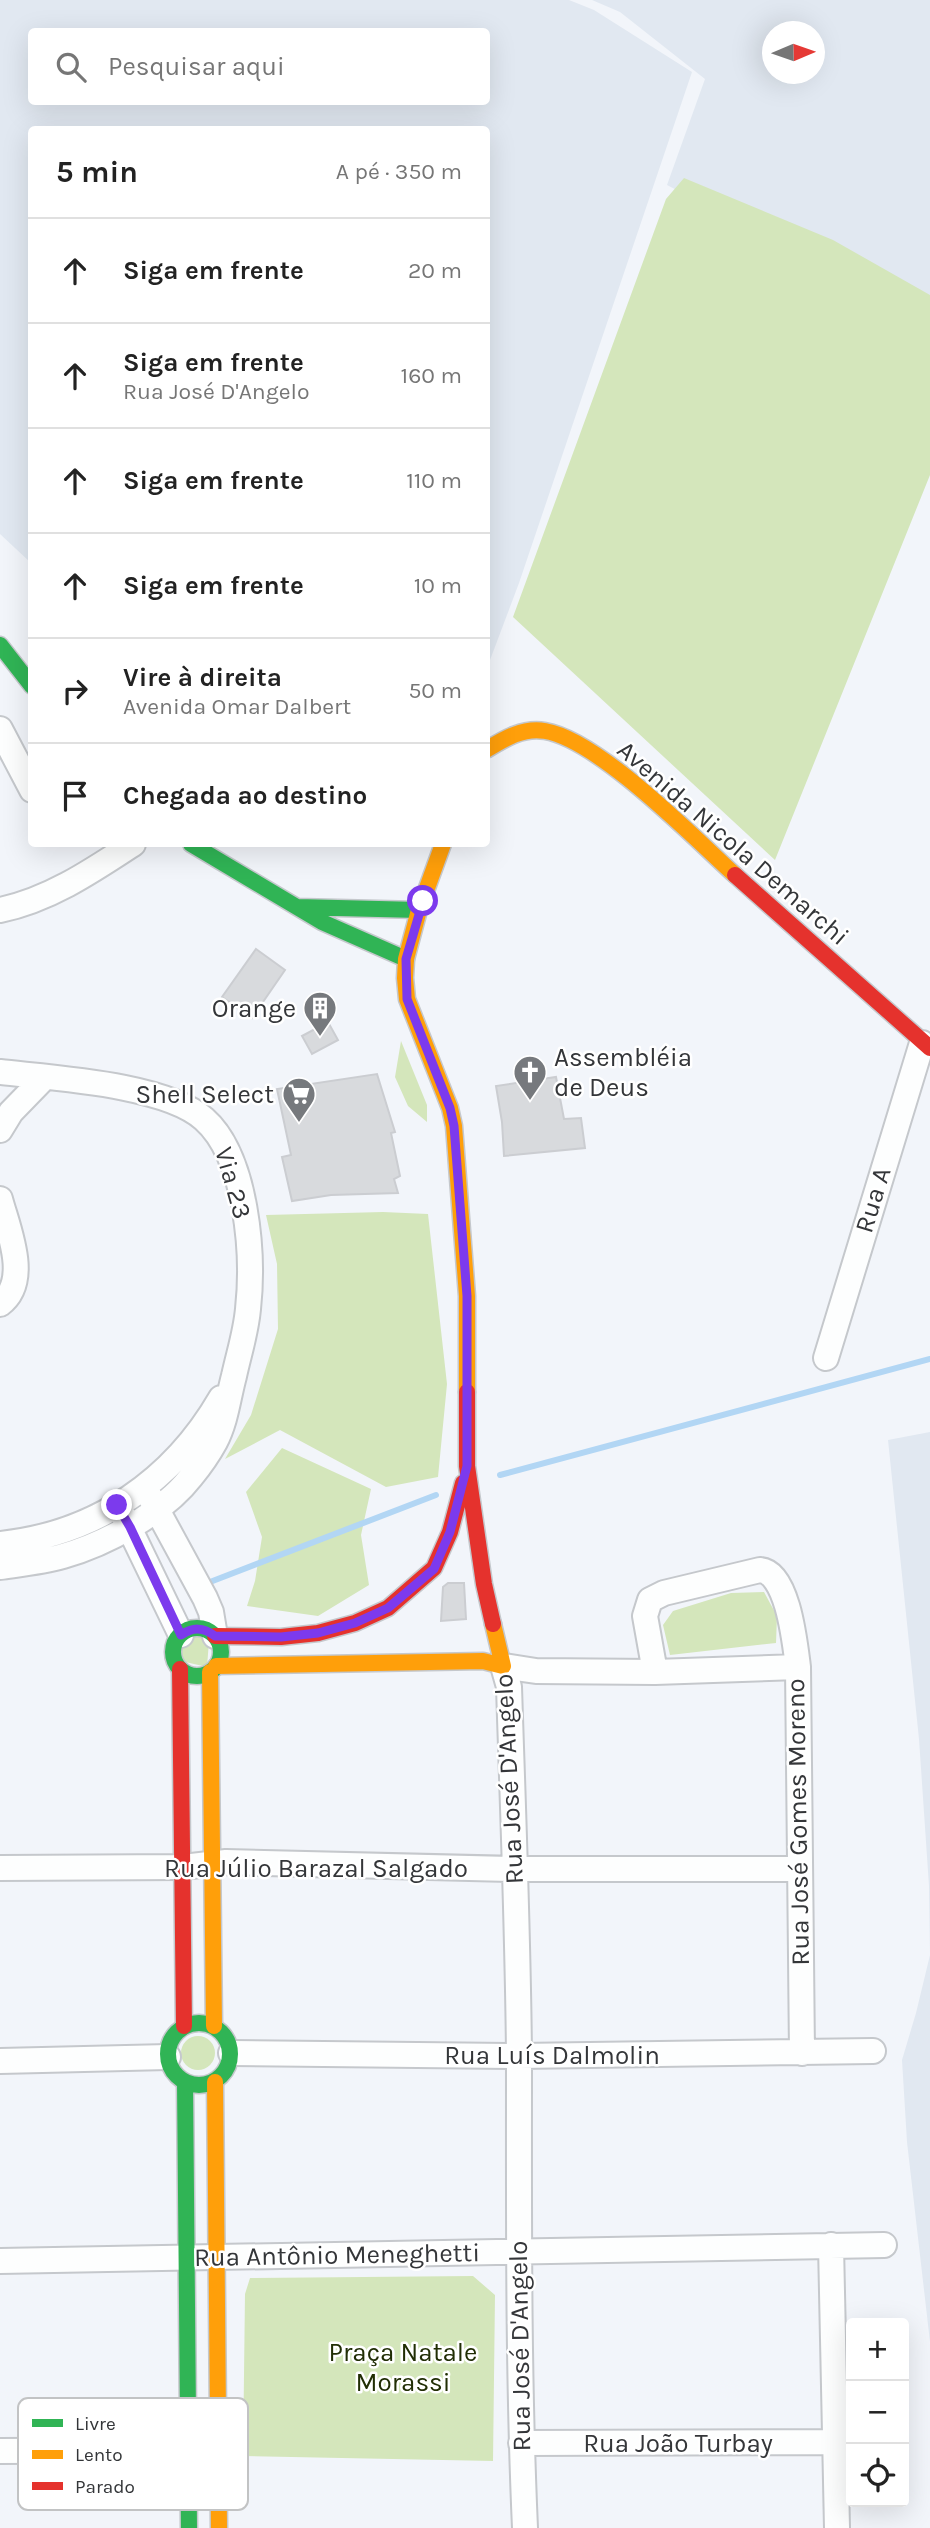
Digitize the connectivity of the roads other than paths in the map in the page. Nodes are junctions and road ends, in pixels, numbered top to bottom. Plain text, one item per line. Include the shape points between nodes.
1 (1, 648) edge
2 (28, 681) edge
3 (0, 729) edge
4 (490, 747) edge
5 (28, 782) edge
6 (128, 847) edge
7 (196, 847) edge
8 (442, 847) edge
9 (292, 907) junction
10 (0, 910) edge
11 (419, 910) junction
12 (406, 959) junction
13 (926, 1045) edge
14 (0, 1072) edge
15 (46, 1077) junction
16 (0, 1130) edge
17 (0, 1199) edge
18 (0, 1304) edge
19 (826, 1358) dead end
20 (467, 1466) junction
21 (151, 1498) junction
22 (117, 1505) junction
23 (130, 1527) junction
24 (0, 1545) edge
25 (0, 1566) edge
26 (181, 1635) junction
27 (215, 1636) junction
28 (396, 1648) dead end
29 (409, 1663) junction
30 (503, 1666) junction
31 (798, 1667) junction
32 (213, 1669) junction
33 (180, 1670) junction
34 (655, 1672) junction
35 (212, 1865) junction
36 (183, 1867) junction
37 (0, 1868) edge
38 (515, 1869) junction
39 (799, 1869) junction
40 (184, 2026) junction
41 (214, 2026) junction
42 (873, 2051) dead end
43 (231, 2053) junction
44 (802, 2053) junction
45 (519, 2056) junction
46 (168, 2057) junction
47 (0, 2061) edge
48 (185, 2082) junction
49 (215, 2082) junction
50 (831, 2245) junction
51 (884, 2245) dead end
52 (518, 2252) junction
53 (216, 2257) junction
54 (186, 2258) junction
55 (0, 2261) edge
56 (188, 2398) edge
57 (218, 2398) edge
58 (835, 2442) junction
59 (521, 2443) junction
60 (0, 2451) edge
61 (18, 2451) edge
62 (190, 2510) edge
63 (219, 2510) edge
64 (190, 2528) edge
65 (219, 2528) edge
66 (525, 2528) edge
67 (837, 2528) edge

1 - 2 street
3 - 5 street
4 - 13 street, Avenida Nicola Demarchi via 511,733 534,730 555,732 580,743 628,779
6 - 10 street via 62,888
7 - 9 street
8 - 11 street
9 - 11 street
9 - 12 street via 364,945
11 - 12 street
12 - 20 street, Rua José D'Angelo via 407,999 454,1126 467,1296
13 - 19 street, Rua A
14 - 15 street, Via 23
15 - 16 street
15 - 21 street, Via 23 via 136,1090 182,1104 219,1135 243,1203 249,1246 248,1308 226,1412 215,1442 191,1478
17 - 18 street via 16,1271 13,1289
20 - 27 street via 441,1570 388,1616 318,1633
20 - 30 street, Rua José D'Angelo via 478,1582
21 - 22 street, Via 23
21 - 23 street, Via 23
21 - 27 street via 205,1598
22 - 23 street
22 - 24 street, Via 23 via 64,1532
23 - 25 street, Via 23 via 64,1556
23 - 26 street
26 - 27 street via 194,1629
26 - 33 street via 173,1648
27 - 32 street via 221,1651
28 - 29 street
29 - 30 street, Rua José Gomes Moreno via 483,1661
29 - 32 street, Rua José Gomes Moreno
30 - 34 street, Rua José Gomes Moreno via 536,1671
30 - 38 street, Rua José D'Angelo via 509,1688
31 - 34 street, Rua José Gomes Moreno
31 - 34 street via 792,1623 777,1579 760,1570 650,1600 645,1616
31 - 39 street, Rua José Gomes Moreno
32 - 33 street via 195,1676
32 - 35 street
33 - 36 street
35 - 36 street, Rua Júlio Barazal Salgado
35 - 38 street, Rua Júlio Barazal Salgado
35 - 41 street
36 - 37 street, Rua Júlio Barazal Salgado
36 - 40 street
38 - 39 street, Rua Júlio Barazal Salgado
38 - 45 street, Rua José D'Angelo
39 - 44 street, Rua José Gomes Moreno
40 - 41 street via 199,2022
40 - 46 street via 172,2039
41 - 43 street via 226,2037
42 - 44 street, Rua Luís Dalmolin
43 - 45 street, Rua Luís Dalmolin
43 - 49 street via 227,2070
44 - 45 street, Rua Luís Dalmolin
45 - 52 street, Rua José D'Angelo
46 - 47 street
46 - 48 street via 173,2071
48 - 49 street via 200,2086
48 - 54 street
49 - 53 street
50 - 51 street, Rua Antônio Meneghetti
50 - 52 street, Rua Antônio Meneghetti
50 - 58 street
52 - 53 street, Rua Antônio Meneghetti
52 - 59 street, Rua José D'Angelo
53 - 54 street, Rua Antônio Meneghetti
53 - 57 street
54 - 55 street, Rua Antônio Meneghetti
54 - 56 street
58 - 59 street, Rua João Turbay
58 - 67 street
59 - 66 street, Rua José D'Angelo
60 - 61 street
62 - 64 street
63 - 65 street

